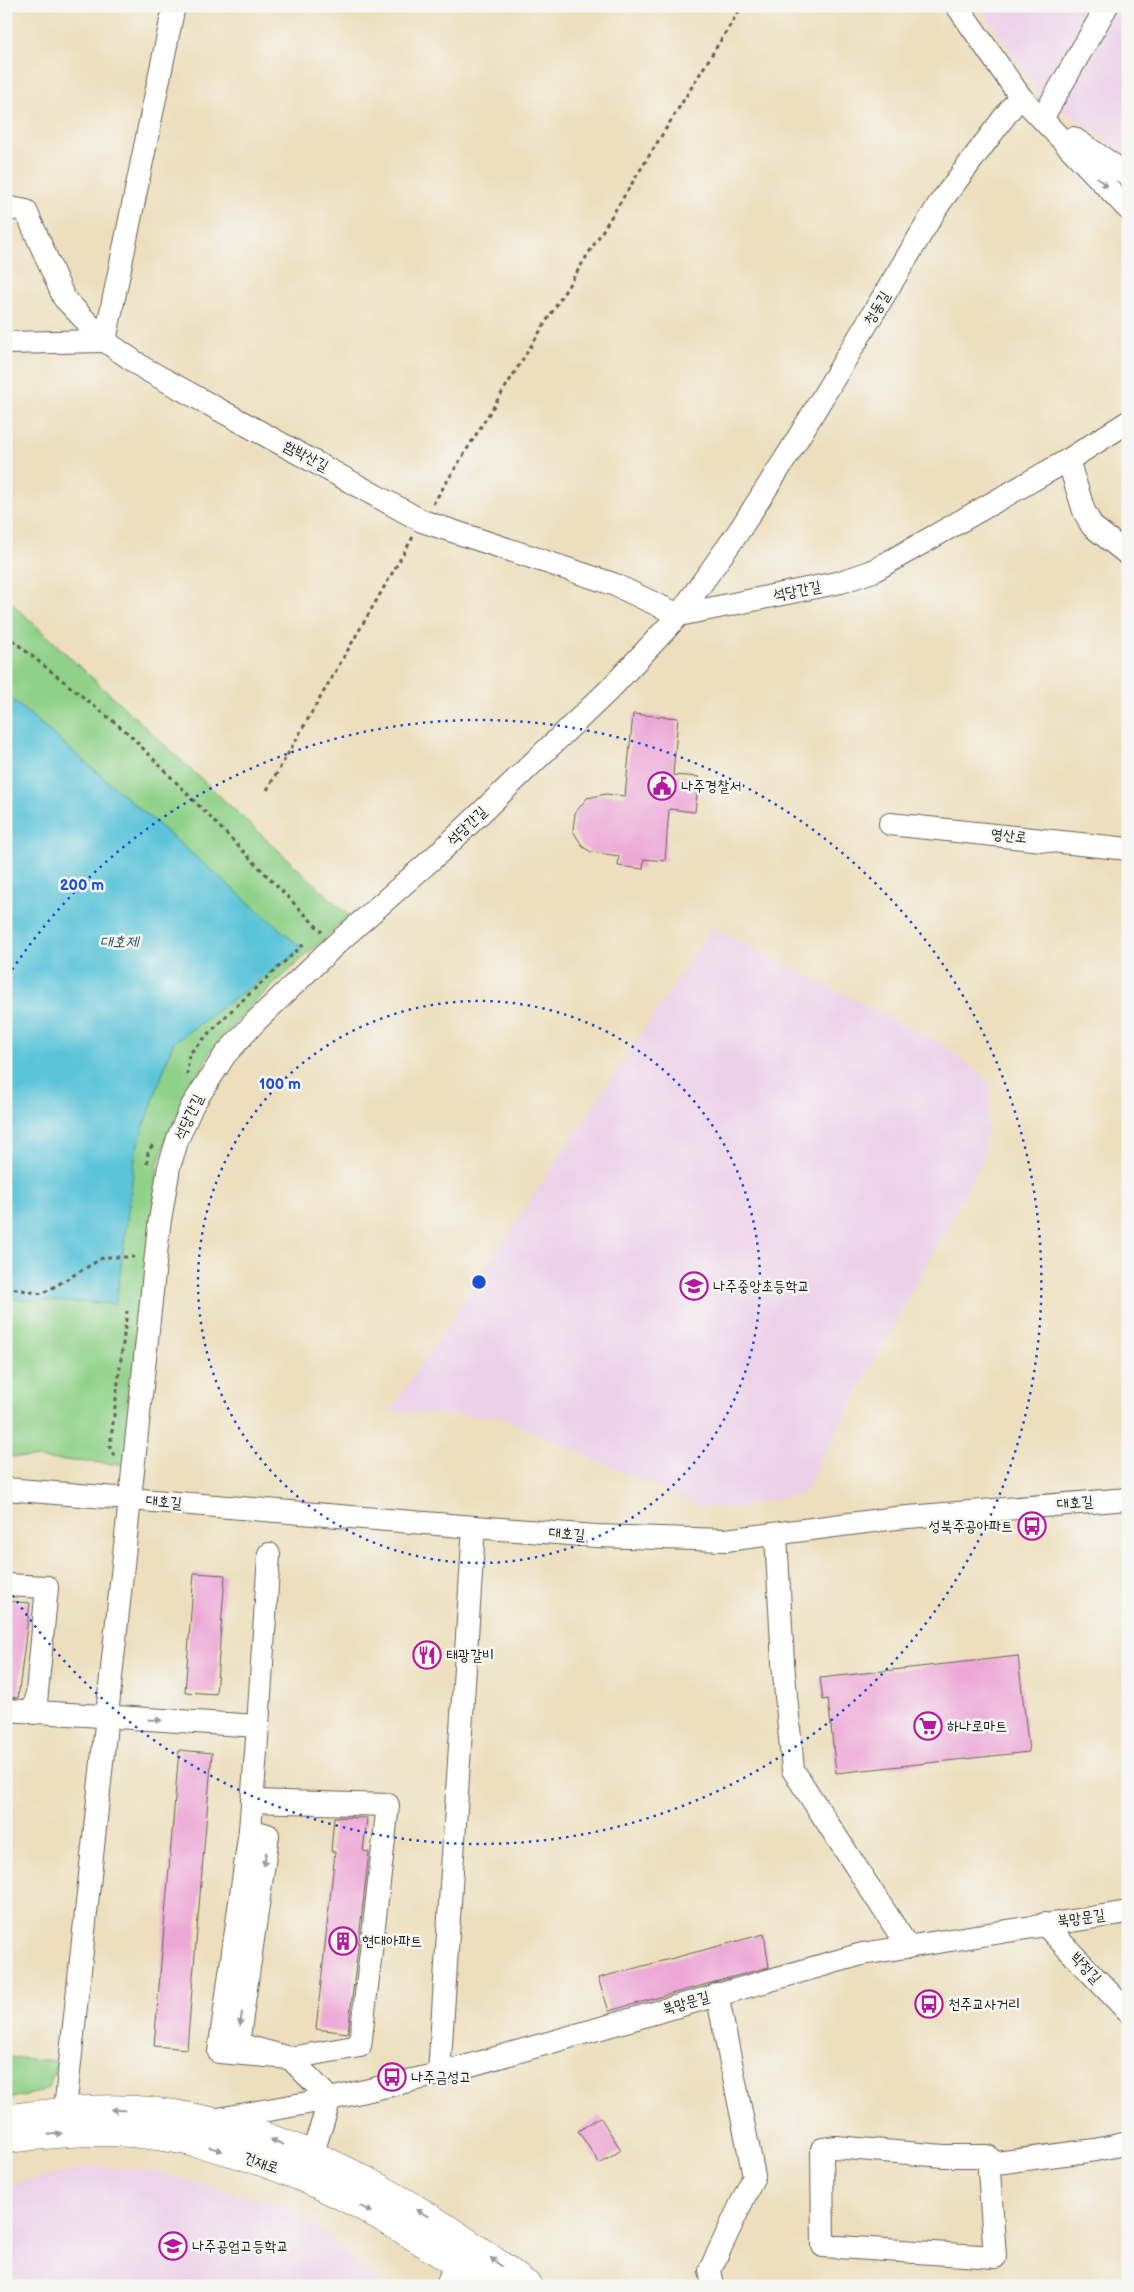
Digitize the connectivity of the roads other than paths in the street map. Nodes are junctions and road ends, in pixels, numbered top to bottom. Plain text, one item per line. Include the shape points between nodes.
1 (174, 6) edge
2 (957, 6) edge
3 (1107, 6) edge
4 (1020, 96) junction
5 (1043, 117) junction
6 (1128, 175) edge
7 (6, 207) edge
8 (1128, 209) edge
9 (106, 342) junction
10 (6, 343) edge
11 (1128, 422) edge
12 (1068, 460) junction
13 (1127, 553) edge
14 (679, 615) junction
15 (890, 824) dead end
16 (1128, 848) edge
17 (6, 1489) edge
18 (131, 1499) junction
19 (1128, 1499) edge
20 (474, 1527) junction
21 (776, 1535) junction
22 (269, 1554) dead end
23 (6, 1585) edge
24 (6, 1710) edge
25 (35, 1712) junction
26 (107, 1718) junction
27 (258, 1726) junction
28 (252, 1801) junction
29 (1128, 1912) edge
30 (1044, 1924) junction
31 (908, 1947) junction
32 (717, 1994) junction
33 (1128, 2012) edge
34 (290, 2058) junction
35 (440, 2074) junction
36 (330, 2099) junction
37 (65, 2110) junction
38 (6, 2119) edge
39 (212, 2120) junction
40 (6, 2139) edge
41 (1128, 2143) edge
42 (989, 2164) junction
43 (308, 2168) junction
44 (455, 2262) edge
45 (487, 2286) edge
46 (528, 2286) edge
47 (712, 2286) edge

1 - 9 street
2 - 4 street
3 - 5 street
4 - 5 street
4 -> 8 street
4 - 14 street, 청동길 via 939,204 789,452 739,531
5 - 6 street
7 - 9 street, 함박산길 via 26,211 64,298
9 - 10 street
9 - 14 street, 함박산길 via 145,369 422,521 613,584
11 - 12 street, 석당간길
12 - 13 street via 1092,526
12 - 14 street, 석당간길 via 873,571 841,582
14 - 18 street, 석당간길 via 610,689 440,852 336,944 256,1021 225,1055 192,1106 169,1167 159,1226
15 - 16 street, 영산로
17 - 18 street, 대호길
18 - 20 street, 대호길
18 - 26 street, 석당간길
19 - 21 street, 대호길 via 896,1518
20 - 21 street, 대호길 via 596,1536 726,1540
20 - 35 street
21 - 31 street via 793,1770
22 - 27 street
23 - 25 street via 46,1588
24 - 25 street
25 - 26 street
26 -> 27 street
26 - 37 street, 석당간길
27 - 28 street
28 - 34 street via 250,1830 268,1835 238,2044
28 - 34 street via 388,1805 360,2046
29 - 30 street, 북망문길
30 - 31 street, 북망문길
30 - 33 street, 박정길
31 - 32 street, 북망문길 via 862,1954
32 - 35 street, 북망문길
32 - 47 street via 754,2176 710,2270
34 - 36 street
35 - 36 street, 북망문길
36 - 39 street, 건재로
36 - 43 street
37 - 38 main road, 건재로
39 -> 37 main road, 건재로 via 149,2111
43 -> 39 main road, 건재로 via 263,2136
40 -> 43 main road, 건재로 via 63,2133 131,2134
41 - 42 street
42 - 42 street via 988,2156 822,2149 823,2246 995,2257
43 - 44 main road, 건재로
44 - 45 main road, 건재로
46 -> 44 main road, 건재로

